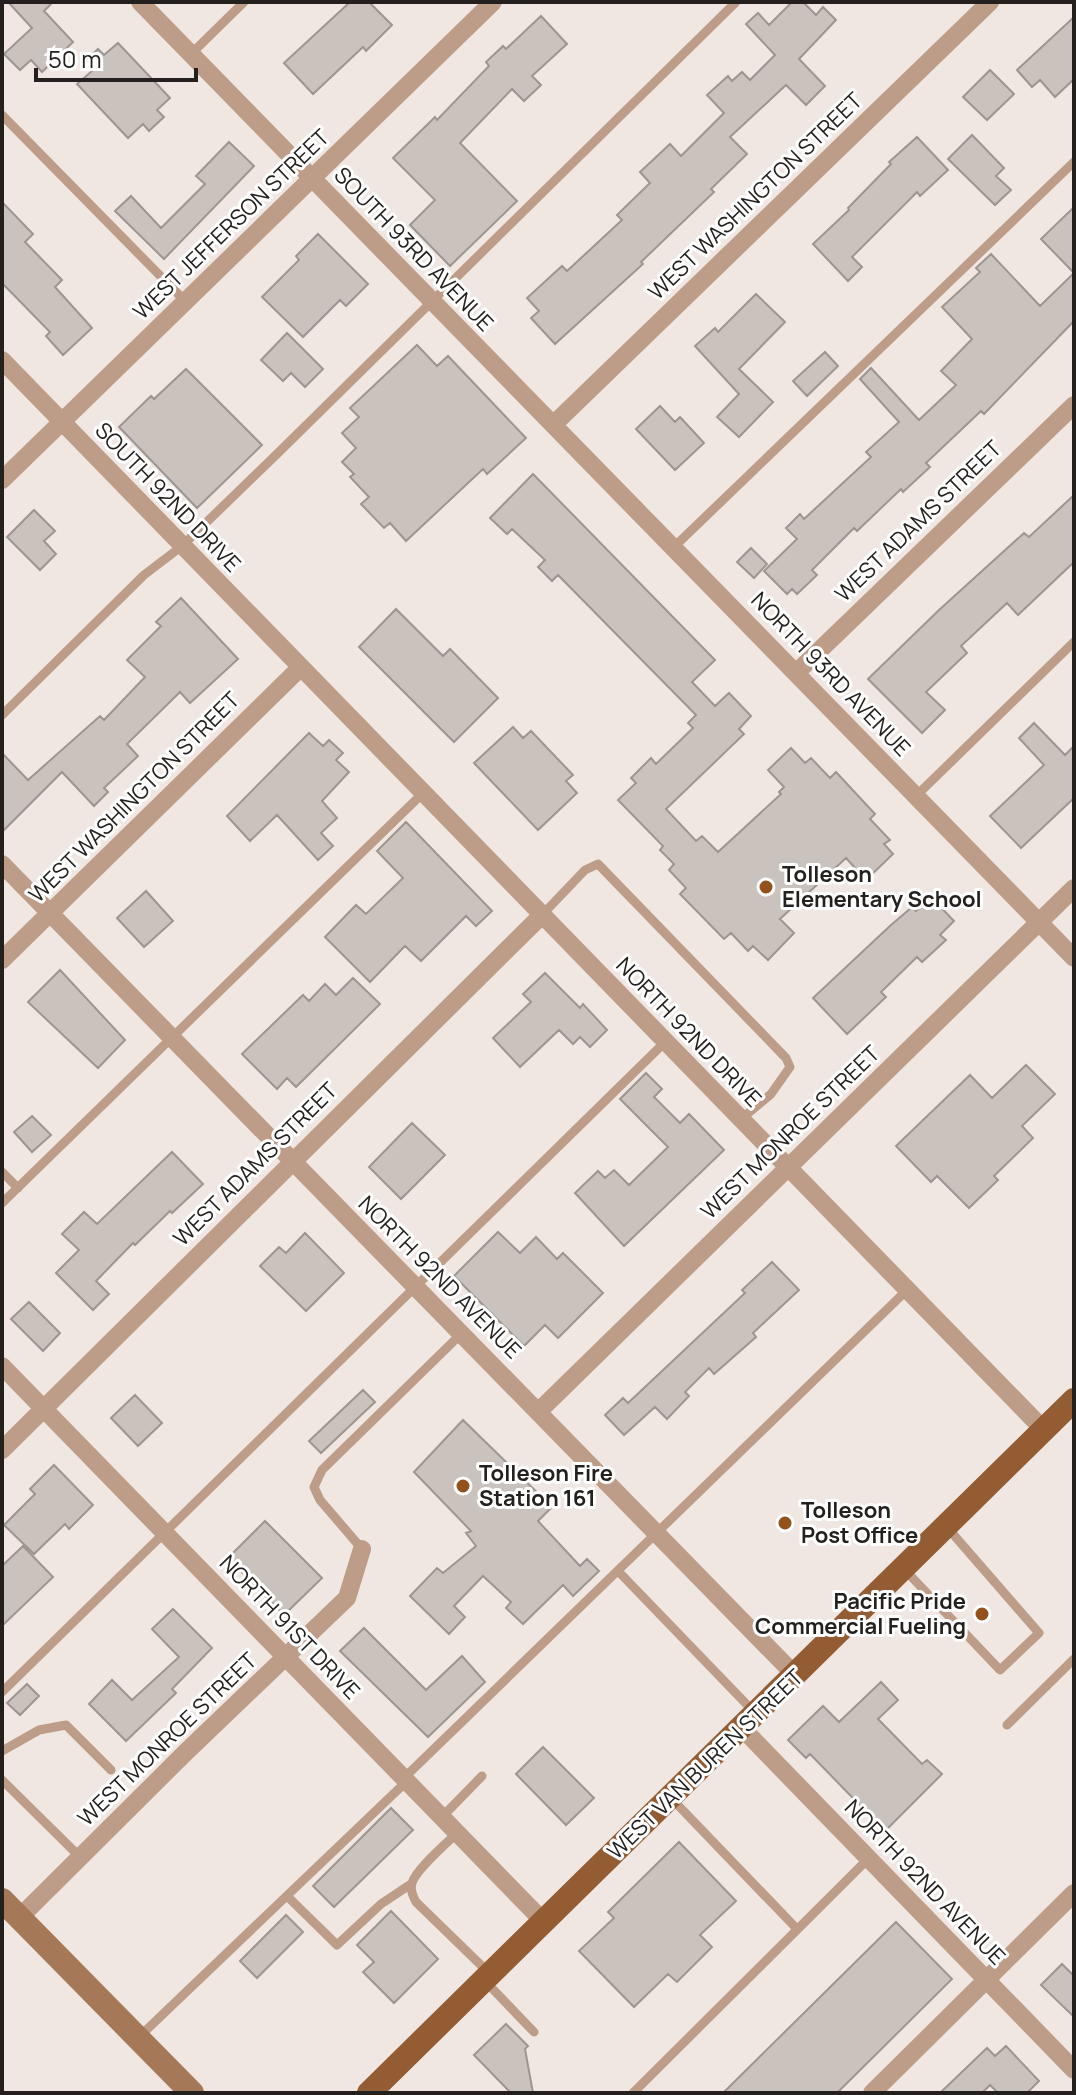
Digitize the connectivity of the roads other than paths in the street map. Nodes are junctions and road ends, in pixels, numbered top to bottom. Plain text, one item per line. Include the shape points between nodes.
1 (140, 2) edge
2 (244, 2) edge
3 (493, 2) edge
4 (736, 2) edge
5 (990, 2) edge
6 (191, 54) junction
7 (2, 115) edge
8 (1074, 162) edge
9 (312, 179) junction
10 (185, 301) junction
11 (430, 301) junction
12 (2, 360) edge
13 (1074, 405) edge
14 (62, 421) junction
15 (553, 425) junction
16 (2, 480) edge
17 (182, 546) junction
18 (674, 547) junction
19 (1074, 642) edge
20 (300, 668) junction
21 (796, 673) junction
22 (2, 715) edge
23 (423, 793) junction
24 (916, 796) junction
25 (2, 864) edge
26 (1074, 888) edge
27 (50, 913) junction
28 (543, 914) junction
29 (1039, 922) junction
30 (1074, 958) edge
31 (2, 960) edge
32 (172, 1040) junction
33 (664, 1043) junction
34 (740, 1120) junction
35 (292, 1162) junction
36 (787, 1168) junction
37 (2, 1172) edge
38 (18, 1188) junction
39 (2, 1203) edge
40 (416, 1286) junction
41 (907, 1290) junction
42 (462, 1333) junction
43 (2, 1366) edge
44 (1074, 1400) edge
45 (43, 1409) junction
46 (539, 1411) junction
47 (1044, 1430) junction
48 (2, 1450) edge
49 (946, 1526) junction
50 (164, 1533) junction
51 (656, 1535) junction
52 (362, 1549) joint
53 (903, 1568) junction
54 (618, 1571) junction
55 (287, 1658) junction
56 (1074, 1659) edge
57 (795, 1675) junction
58 (2, 1692) edge
59 (748, 1720) junction
60 (1007, 1725) dead end
61 (2, 1751) edge
62 (111, 1770) dead end
63 (482, 1776) dead end
64 (2, 1780) edge
65 (405, 1780) junction
66 (670, 1797) junction
67 (442, 1817) junction
68 (457, 1833) junction
69 (80, 1857) junction
70 (869, 1858) junction
71 (411, 1884) junction
72 (1074, 1893) edge
73 (287, 1896) junction
74 (10, 1909) edge
75 (543, 1921) junction
76 (797, 1929) junction
77 (487, 1977) junction
78 (986, 1980) junction
79 (534, 2032) dead end
80 (138, 2038) junction
81 (1074, 2070) edge
82 (192, 2093) edge
83 (369, 2093) edge
84 (633, 2093) edge
85 (872, 2093) edge

1 - 6 street, SOUTH 93RD AVENUE
2 - 6 lane
3 - 9 street, WEST JEFFERSON STREET
4 - 11 lane
5 - 15 street, WEST WASHINGTON STREET
6 - 9 street, SOUTH 93RD AVENUE
7 - 10 lane
8 - 18 lane
9 - 10 street, WEST JEFFERSON STREET
9 - 11 street, SOUTH 93RD AVENUE
10 - 14 street, WEST JEFFERSON STREET
11 - 15 street, SOUTH 93RD AVENUE
11 - 17 lane
12 - 14 street, SOUTH 92ND DRIVE
13 - 21 street, WEST ADAMS STREET
14 - 16 street, WEST JEFFERSON STREET
14 - 17 street, SOUTH 92ND DRIVE
15 - 18 street, NORTH 93RD AVENUE
17 - 20 street, SOUTH 92ND DRIVE
17 - 22 lane via 144,575
18 - 21 street, NORTH 93RD AVENUE
19 - 24 lane
20 - 23 street, NORTH 92ND DRIVE
20 - 27 street, WEST WASHINGTON STREET
21 - 24 street, NORTH 93RD AVENUE
23 - 28 street, NORTH 92ND DRIVE
23 - 32 lane
24 - 29 street, NORTH 93RD AVENUE
25 - 27 street, NORTH 92ND AVENUE
26 - 29 street, WEST MONROE STREET
27 - 31 street, WEST WASHINGTON STREET
27 - 32 street, NORTH 92ND AVENUE
28 - 33 street, NORTH 92ND DRIVE
28 - 34 lane via 585,870 598,864 786,1058 790,1067 771,1094
28 - 35 street, WEST ADAMS STREET
29 - 30 street, NORTH 93RD AVENUE
29 - 36 street, WEST MONROE STREET
32 - 35 street, NORTH 92ND AVENUE
32 - 38 lane
33 - 34 street, NORTH 92ND DRIVE
33 - 40 lane
34 - 36 street, NORTH 92ND DRIVE
35 - 40 street, NORTH 92ND AVENUE
35 - 45 street, WEST ADAMS STREET
36 - 41 street, NORTH 92ND DRIVE
36 - 46 street, WEST MONROE STREET
37 - 38 lane
38 - 39 lane
40 - 42 street, NORTH 92ND AVENUE
40 - 50 lane
41 - 47 street, NORTH 92ND DRIVE
41 - 51 lane
42 - 46 street, NORTH 92ND AVENUE
42 - 52 lane via 317,1478 314,1487 320,1500
43 - 45 street, NORTH 91ST DRIVE
44 - 47 main road, WEST VAN BUREN STREET
45 - 48 street, WEST ADAMS STREET
45 - 50 street, NORTH 91ST DRIVE
46 - 51 street, NORTH 92ND AVENUE
47 - 49 main road, WEST VAN BUREN STREET
49 - 53 main road, WEST VAN BUREN STREET
49 - 53 lane via 1039,1633 1000,1670
50 - 55 street, NORTH 91ST DRIVE
50 - 58 lane
51 - 54 lane
51 - 57 street, NORTH 92ND AVENUE
52 - 55 street, WEST MONROE STREET via 347,1598
53 - 57 main road, WEST VAN BUREN STREET
54 - 59 lane
54 - 65 lane
55 - 65 street, NORTH 91ST DRIVE
55 - 69 street, WEST MONROE STREET
56 - 60 lane
57 - 59 main road, WEST VAN BUREN STREET
59 - 66 main road, WEST VAN BUREN STREET
59 - 70 street, NORTH 92ND AVENUE
61 - 62 lane via 39,1730 66,1725
63 - 67 lane
64 - 69 lane
65 - 67 street, NORTH 91ST DRIVE
65 - 73 lane
66 - 75 main road, WEST VAN BUREN STREET
66 - 76 lane
67 - 68 street, NORTH 91ST DRIVE
68 - 71 lane
68 - 75 street, NORTH 91ST DRIVE
69 - 74 street, WEST MONROE STREET
70 - 76 lane
70 - 78 street, NORTH 92ND AVENUE
71 - 73 lane via 337,1945
71 - 77 lane via 416,1902
72 - 78 street
73 - 80 lane
74 - 80 main road
75 - 77 main road, WEST VAN BUREN STREET
76 - 84 lane
77 - 79 lane
77 - 83 main road, WEST VAN BUREN STREET
78 - 81 street, NORTH 92ND AVENUE
78 - 85 street
80 - 82 main road

